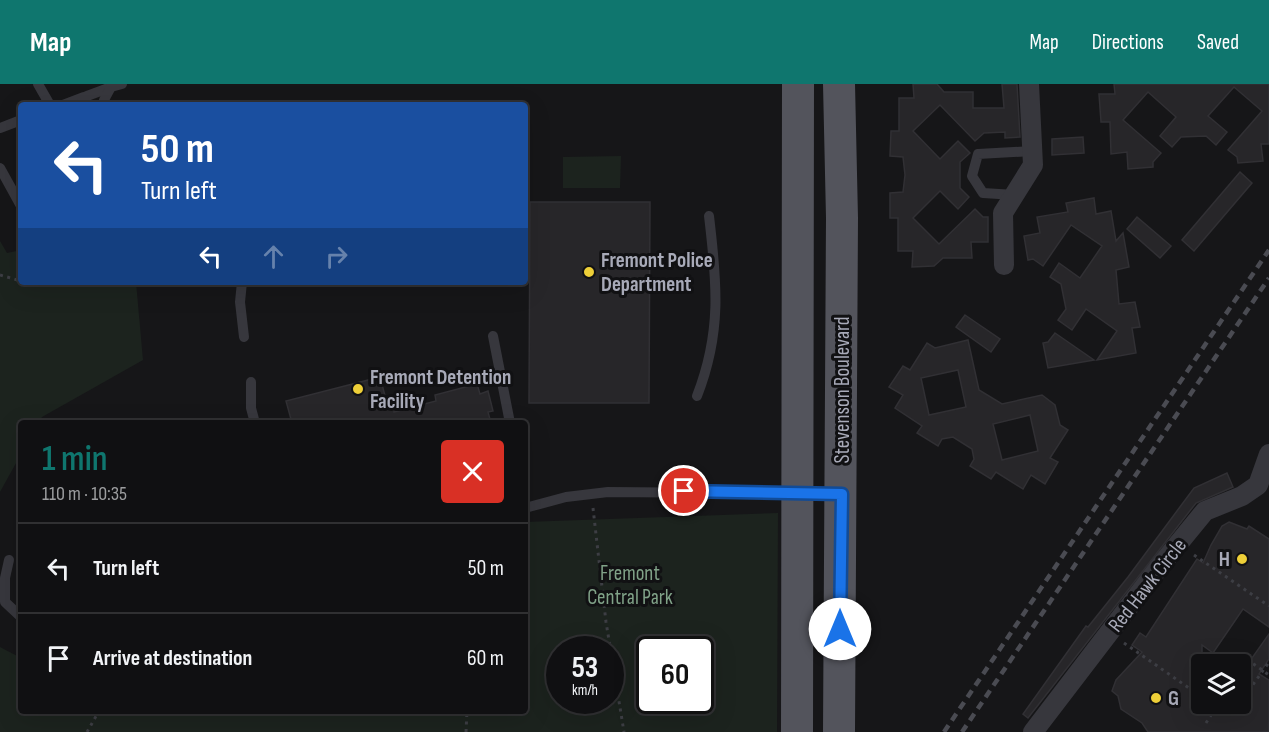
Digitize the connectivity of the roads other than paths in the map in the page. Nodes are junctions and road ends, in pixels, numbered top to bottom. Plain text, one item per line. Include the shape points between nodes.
1 (38, 84) edge
2 (798, 84) edge
3 (839, 84) edge
4 (1029, 84) edge
5 (108, 87) edge
6 (87, 96) junction
7 (48, 102) edge
8 (71, 102) edge
9 (82, 102) edge
10 (104, 102) edge
11 (18, 121) edge
12 (0, 128) edge
13 (1032, 151) junction
14 (0, 168) edge
15 (1015, 195) junction
16 (18, 201) edge
17 (708, 216) dead end
18 (1004, 266) dead end
19 (242, 285) edge
20 (493, 336) dead end
21 (244, 337) dead end
22 (251, 382) dead end
23 (697, 396) dead end
24 (254, 420) edge
25 (509, 420) edge
26 (1269, 454) edge
27 (799, 493) junction
28 (842, 494) junction
29 (528, 507) edge
30 (9, 560) dead end
31 (18, 614) edge
32 (797, 732) edge
33 (839, 732) edge
34 (1033, 732) edge

1 - 7 lane
2 - 27 main road, Stevenson Boulevard
3 - 28 main road, Stevenson Boulevard
4 - 13 street
5 - 6 lane
5 - 10 lane
6 - 8 lane
6 - 9 lane
11 - 12 lane
13 - 15 street via 1033,165
13 - 15 lane via 978,154 972,176 983,193
14 - 16 lane
15 - 18 street via 1003,213
17 - 23 lane via 716,305 713,339
19 - 21 lane
20 - 25 lane
22 - 24 lane
26 - 34 street, Red Hawk Circle via 1258,484 1242,496 1205,511
27 - 28 lane
27 - 29 lane via 591,494 566,496
27 - 32 main road, Stevenson Boulevard
28 - 33 main road, Stevenson Boulevard
30 - 31 lane via 5,602

